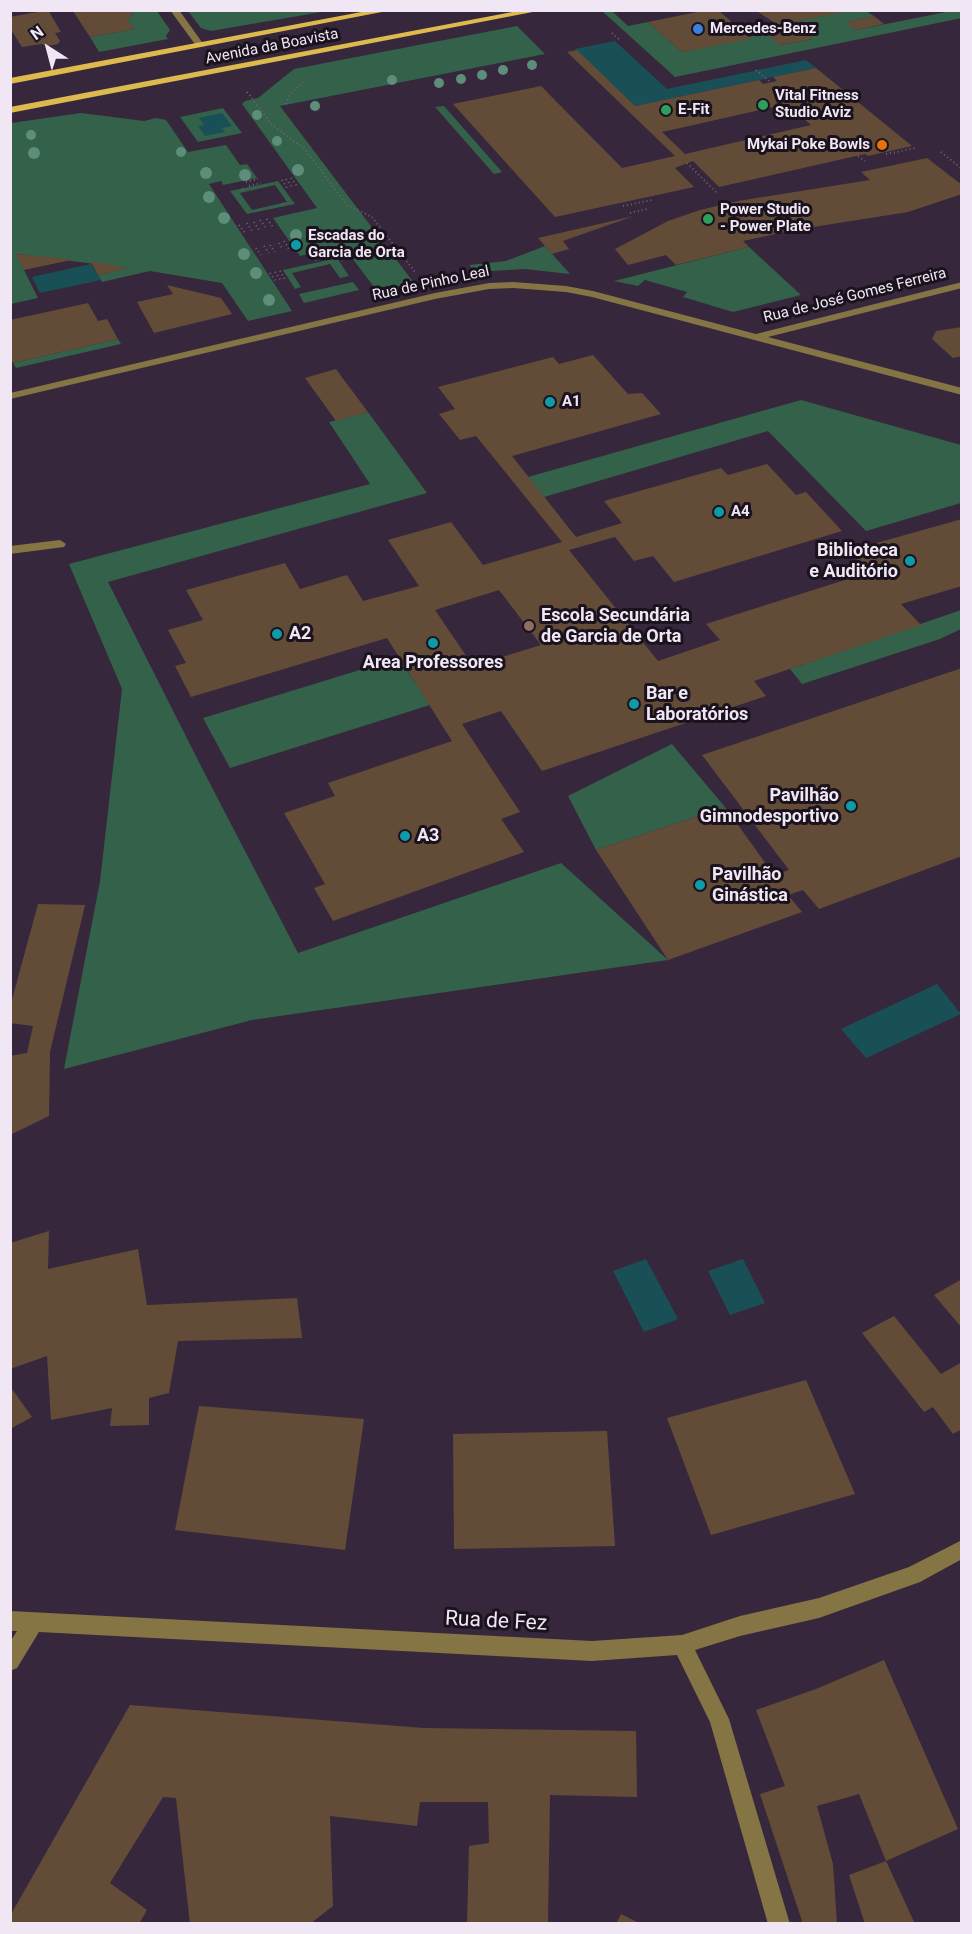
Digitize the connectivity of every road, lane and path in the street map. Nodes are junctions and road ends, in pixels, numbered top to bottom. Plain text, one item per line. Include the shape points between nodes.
1 (174, 10) edge
2 (388, 10) edge
3 (539, 10) edge
4 (612, 33) dead end
5 (620, 40) dead end
6 (200, 45) junction
7 (756, 70) dead end
8 (10, 81) edge
9 (770, 82) dead end
10 (252, 99) dead end
11 (10, 110) edge
12 (916, 148) dead end
13 (941, 152) dead end
14 (886, 154) dead end
15 (858, 156) dead end
16 (865, 161) dead end
17 (687, 163) dead end
18 (962, 169) edge
19 (291, 178) dead end
20 (259, 181) dead end
21 (248, 184) dead end
22 (297, 186) dead end
23 (292, 187) dead end
24 (287, 188) dead end
25 (716, 192) dead end
26 (652, 200) dead end
27 (623, 206) dead end
28 (648, 209) dead end
29 (630, 213) dead end
30 (267, 219) dead end
31 (261, 220) dead end
32 (254, 222) dead end
33 (247, 223) dead end
34 (239, 225) dead end
35 (273, 227) dead end
36 (266, 228) dead end
37 (259, 230) dead end
38 (252, 231) dead end
39 (245, 233) dead end
40 (284, 242) dead end
41 (279, 243) dead end
42 (270, 245) dead end
43 (264, 246) dead end
44 (256, 248) dead end
45 (289, 249) dead end
46 (284, 250) dead end
47 (275, 252) dead end
48 (269, 253) dead end
49 (261, 255) dead end
50 (325, 255) joint
51 (270, 273) dead end
52 (286, 281) dead end
53 (282, 282) dead end
54 (277, 283) dead end
55 (962, 285) edge
56 (435, 296) junction
57 (756, 337) junction
58 (962, 392) edge
59 (10, 396) edge
60 (60, 544) dead end
61 (10, 550) edge
62 (962, 1548) edge
63 (10, 1621) edge
64 (34, 1622) junction
65 (682, 1645) junction
66 (10, 1661) edge
67 (779, 1923) edge

1 - 6 street
2 - 6 main road, Avenida da Boavista
3 - 11 main road, Avenida da Boavista
4 - 5 path
6 - 8 main road, Avenida da Boavista
7 - 9 path
10 - 56 path via 272,125 304,148 346,205 372,217
12 - 14 path
13 - 18 path
15 - 16 path
17 - 25 path
19 - 22 path
20 - 21 path
23 - 24 path via 284,180
26 - 27 path
28 - 29 path
30 - 35 path
31 - 36 path
32 - 37 path
33 - 38 path
34 - 39 path
40 - 45 path
41 - 46 path
42 - 47 path
43 - 48 path
44 - 49 path
50 - 50 path via 313,258
51 - 54 path
52 - 53 path via 277,271
55 - 57 street, Rua de José Gomes Ferreira
56 - 57 street, Rua de Pinho Leal via 513,285 566,289
56 - 59 street, Rua de Pinho Leal
57 - 58 street, Rua de Pinho Leal
60 - 61 street
62 - 65 street, Rua de Fez via 913,1575 819,1608 740,1626
63 - 64 street, Rua de Fez
64 - 65 street, Rua de Fez via 592,1652
64 - 66 street
65 - 67 street via 718,1719

